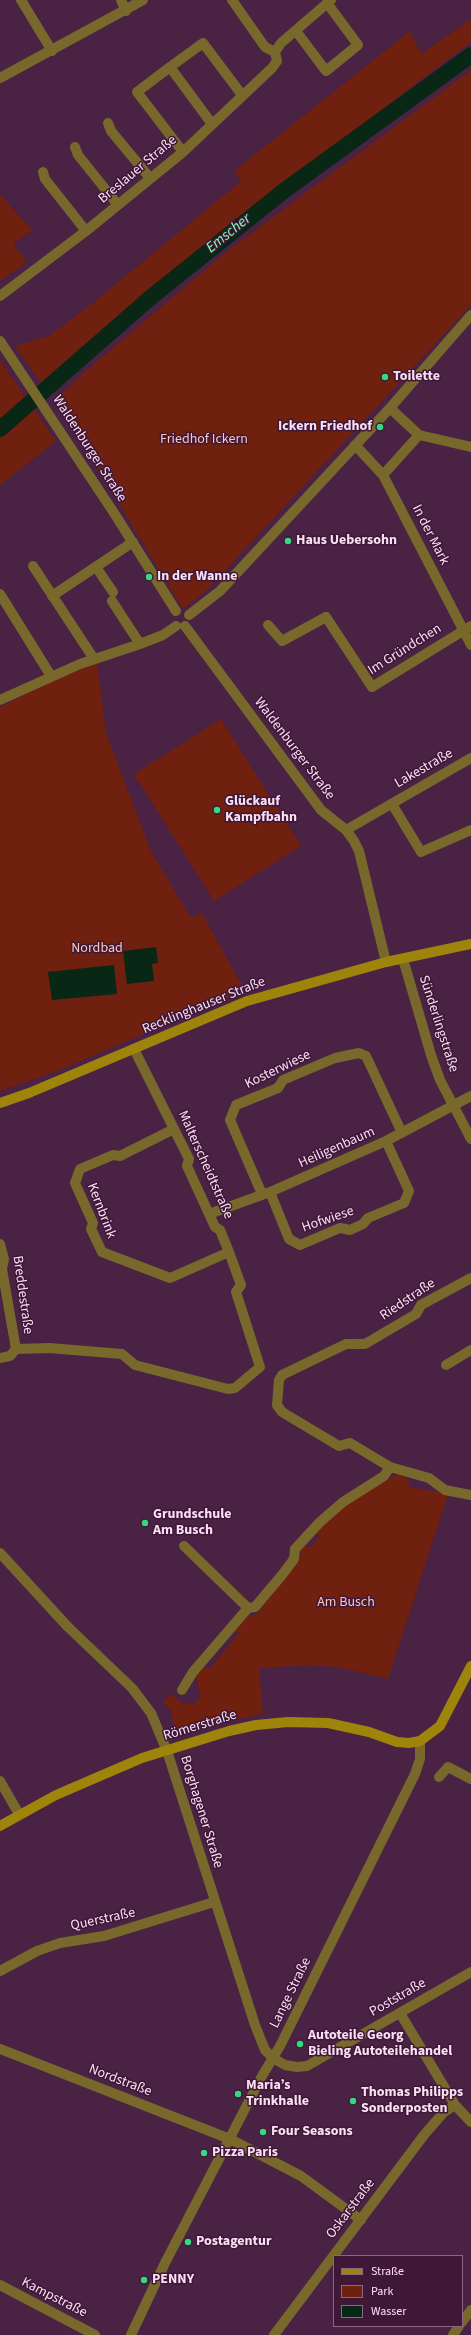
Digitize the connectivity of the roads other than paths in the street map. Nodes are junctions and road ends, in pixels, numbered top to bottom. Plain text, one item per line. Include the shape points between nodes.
1 (20, 0) edge
2 (121, 0) edge
3 (143, 0) edge
4 (232, 0) edge
5 (329, 2) edge
6 (126, 11) junction
7 (296, 31) junction
8 (52, 51) junction
9 (275, 52) junction
10 (170, 67) junction
11 (0, 78) edge
12 (242, 94) junction
13 (108, 123) dead end
14 (212, 124) junction
15 (75, 147) dead end
16 (182, 152) junction
17 (43, 172) dead end
18 (150, 178) junction
19 (118, 205) junction
20 (86, 231) junction
21 (0, 296) edge
22 (471, 315) edge
23 (0, 341) edge
24 (390, 408) junction
25 (419, 434) junction
26 (355, 445) junction
27 (471, 447) edge
28 (383, 475) junction
29 (133, 542) junction
30 (33, 566) dead end
31 (96, 567) junction
32 (0, 594) edge
33 (52, 596) junction
34 (176, 611) junction
35 (189, 616) junction
36 (268, 625) dead end
37 (180, 626) junction
38 (467, 628) edge
39 (140, 644) junction
40 (471, 645) edge
41 (94, 659) junction
42 (50, 676) junction
43 (0, 700) edge
44 (471, 758) edge
45 (392, 804) junction
46 (346, 830) junction
47 (471, 830) edge
48 (471, 944) edge
49 (403, 959) junction
50 (386, 962) junction
51 (134, 1049) junction
52 (471, 1096) edge
53 (0, 1103) edge
54 (454, 1107) junction
55 (174, 1129) junction
56 (402, 1133) junction
57 (471, 1138) edge
58 (386, 1141) junction
59 (266, 1193) junction
60 (209, 1214) junction
61 (0, 1244) edge
62 (229, 1252) junction
63 (471, 1278) edge
64 (16, 1349) junction
65 (471, 1350) edge
66 (0, 1358) edge
67 (446, 1365) dead end
68 (390, 1468) junction
69 (471, 1495) edge
70 (184, 1546) dead end
71 (0, 1553) edge
72 (248, 1608) junction
73 (471, 1666) edge
74 (182, 1690) dead end
75 (420, 1741) junction
76 (167, 1751) junction
77 (439, 1777) dead end
78 (471, 1779) edge
79 (0, 1781) edge
80 (19, 1814) junction
81 (0, 1826) edge
82 (214, 1902) junction
83 (0, 1971) edge
84 (471, 1972) edge
85 (400, 2013) junction
86 (0, 2049) edge
87 (272, 2058) junction
88 (455, 2105) junction
89 (471, 2122) edge
90 (230, 2139) junction
91 (360, 2220) junction
92 (334, 2255) edge
93 (333, 2256) edge
94 (0, 2285) edge
95 (471, 2310) edge
96 (463, 2321) edge
97 (95, 2335) edge
98 (131, 2335) edge
99 (274, 2335) edge

1 - 8 street
2 - 6 street
3 - 6 street
4 - 9 street via 265,47
5 - 7 street, Breslauer Straße
5 - 7 street via 358,45 326,71
6 - 8 street
7 - 9 street, Breslauer Straße via 281,43
8 - 11 street
9 - 12 street, Breslauer Straße via 277,61 272,68
10 - 12 street via 203,43
10 - 14 street
10 - 16 street via 137,92
12 - 14 street, Breslauer Straße
13 - 18 street via 111,131
14 - 16 street, Breslauer Straße
15 - 19 street via 78,155
16 - 18 street, Breslauer Straße
17 - 20 street via 45,179
18 - 19 street, Breslauer Straße
19 - 20 street, Breslauer Straße
20 - 21 street, Breslauer Straße
22 - 24 street
23 - 29 street, Waldenburger Straße
24 - 25 street
24 - 26 street
25 - 27 street
25 - 28 street
26 - 28 street, In der Mark
26 - 35 street via 220,591
28 - 38 street, In der Mark
29 - 31 street
29 - 34 street, Waldenburger Straße
30 - 33 street
31 - 33 street
31 - 39 street
32 - 42 street
33 - 41 street
34 - 35 street via 184,610
34 - 37 street via 172,618
35 - 37 street via 188,623
36 - 38 street, Im Gründchen via 282,641 326,617 372,687
37 - 39 street
37 - 46 street, Waldenburger Straße via 321,810
38 - 40 street, In der Mark
39 - 41 street
41 - 42 street
42 - 43 street
44 - 45 street, Lakestraße
45 - 46 street, Lakestraße
45 - 47 street, Lakestraße via 421,852
46 - 50 street, Waldenburger Straße via 359,851
48 - 49 main road, Recklinghauser Straße
49 - 50 main road, Recklinghauser Straße
49 - 54 street, Sünderlingstraße via 431,1055
50 - 51 main road, Recklinghauser Straße via 247,1001
51 - 53 main road, Recklinghauser Straße
51 - 55 street, Malterscheidtstraße
52 - 54 street, Heiligenbaum
54 - 56 street, Heiligenbaum
54 - 57 street, Sünderlingstraße
55 - 60 street, Malterscheidtstraße via 189,1159 187,1166
55 - 62 street, Kernbrink via 120,1156 113,1155 80,1169 75,1183 93,1223 91,1229 102,1252 170,1278
56 - 58 street, Heiligenbaum
56 - 59 street, Kosterwiese via 366,1056 359,1053 335,1058 283,1080 278,1088 236,1105 230,1120
58 - 59 street, Heiligenbaum
58 - 59 street, Hofwiese via 409,1191 404,1203 368,1218 363,1224 350,1230 340,1228 300,1245 289,1239
59 - 60 street, Heiligenbaum
60 - 62 street, Malterscheidtstraße via 215,1227 220,1230
61 - 64 street, Breddestraße
62 - 64 street, Malterscheidtstraße via 241,1285 236,1292 259,1362 257,1370 235,1388 228,1389 135,1365 122,1354 49,1348
63 - 68 street, Riedstraße via 421,1305 416,1314 365,1344 346,1344 279,1378 277,1405 282,1412 339,1446 350,1444
64 - 66 street via 10,1356
65 - 67 street
68 - 69 street, Riedstraße via 430,1478 445,1490
68 - 72 street via 384,1476 343,1502 320,1522 295,1549 294,1559 255,1607
70 - 72 street
71 - 76 street, Borghagener Straße via 68,1627 132,1688 151,1714
72 - 74 street via 193,1672
73 - 75 main road via 440,1726
75 - 76 main road, Römerstraße via 397,1742 369,1732 328,1723 288,1722 233,1730
75 - 87 street, Lange Straße via 420,1759 415,1774
76 - 80 main road, Römerstraße via 142,1758 80,1783
76 - 82 street, Borghagener Straße
77 - 78 street via 448,1767
79 - 80 street
80 - 81 main road, Römerstraße
82 - 83 street, Querstraße via 104,1936 60,1943 37,1951
82 - 87 street, Borghagener Straße via 260,2040
84 - 85 street, Poststraße
85 - 87 street, Poststraße via 307,2066 297,2067
85 - 88 street
86 - 90 street, Nordstraße
87 - 90 street, Lange Straße
88 - 89 street
88 - 91 street, Oskarstraße via 444,2112 424,2136
90 - 91 street, Nordstraße via 301,2176
90 - 98 street, Lange Straße via 165,2263
91 - 92 street, Oskarstraße
93 - 99 street, Oskarstraße
94 - 97 street, Kampstraße
95 - 96 street

